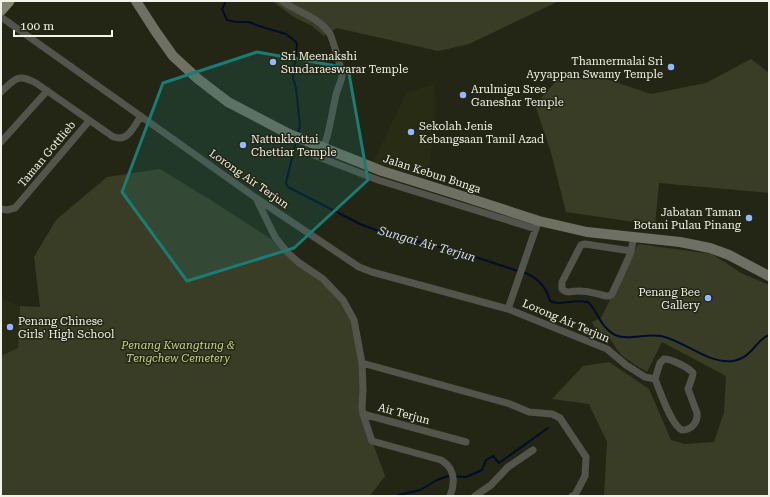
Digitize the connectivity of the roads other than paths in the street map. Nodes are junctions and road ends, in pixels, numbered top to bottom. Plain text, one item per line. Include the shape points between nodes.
1 (10, 1) edge
2 (136, 1) edge
3 (282, 1) edge
4 (1, 10) edge
5 (1, 17) edge
6 (48, 91) junction
7 (1, 92) edge
8 (141, 116) junction
9 (89, 121) junction
10 (1, 142) edge
11 (306, 152) dead end
12 (322, 153) junction
13 (256, 198) junction
14 (1, 209) edge
15 (538, 225) junction
16 (634, 237) junction
17 (631, 250) junction
18 (769, 276) edge
19 (508, 309) junction
20 (362, 363) junction
21 (655, 379) junction
22 (363, 414) junction
23 (466, 442) dead end
24 (533, 450) dead end
25 (450, 496) edge
26 (475, 496) edge
27 (572, 496) edge

1 - 4 main road
2 - 12 street, Jalan Kebun Bunga via 173,56 198,79 228,102 301,139
3 - 12 street via 320,23 329,33 342,75
5 - 8 street, Lorong Air Terjun
6 - 7 street, Taman Gottlieb via 27,78 20,77
6 - 9 street, Taman Gottlieb
6 - 10 street
8 - 9 street, Taman Gottlieb via 129,133 118,138
8 - 13 street, Lorong Air Terjun
9 - 14 street, Taman Gottlieb via 18,205 11,210
11 - 12 street
12 - 15 street, Jalan Kebun Bunga via 464,196
13 - 19 street, Lorong Air Terjun via 359,267
13 - 20 street, Air Terjun via 275,237 287,252 322,279 343,300 354,320
15 - 16 street, Jalan Kebun Bunga
15 - 19 street, Lorong Air Terjun
16 - 17 street
16 - 18 street, Jalan Kebun Bunga via 710,248
17 - 17 street via 582,244 562,282 562,290 611,295
19 - 21 street, Lorong Air Terjun via 607,349 645,377
20 - 22 street, Air Terjun
20 - 27 street via 510,404 529,412 552,414 560,418 586,457 585,476
21 - 21 street via 676,426 684,430 692,427 697,413 688,389 693,375 691,370 670,360 664,360 660,363
22 - 23 street, Air Terjun
22 - 25 street via 372,441 441,460 449,467 453,478
24 - 26 street via 508,467

